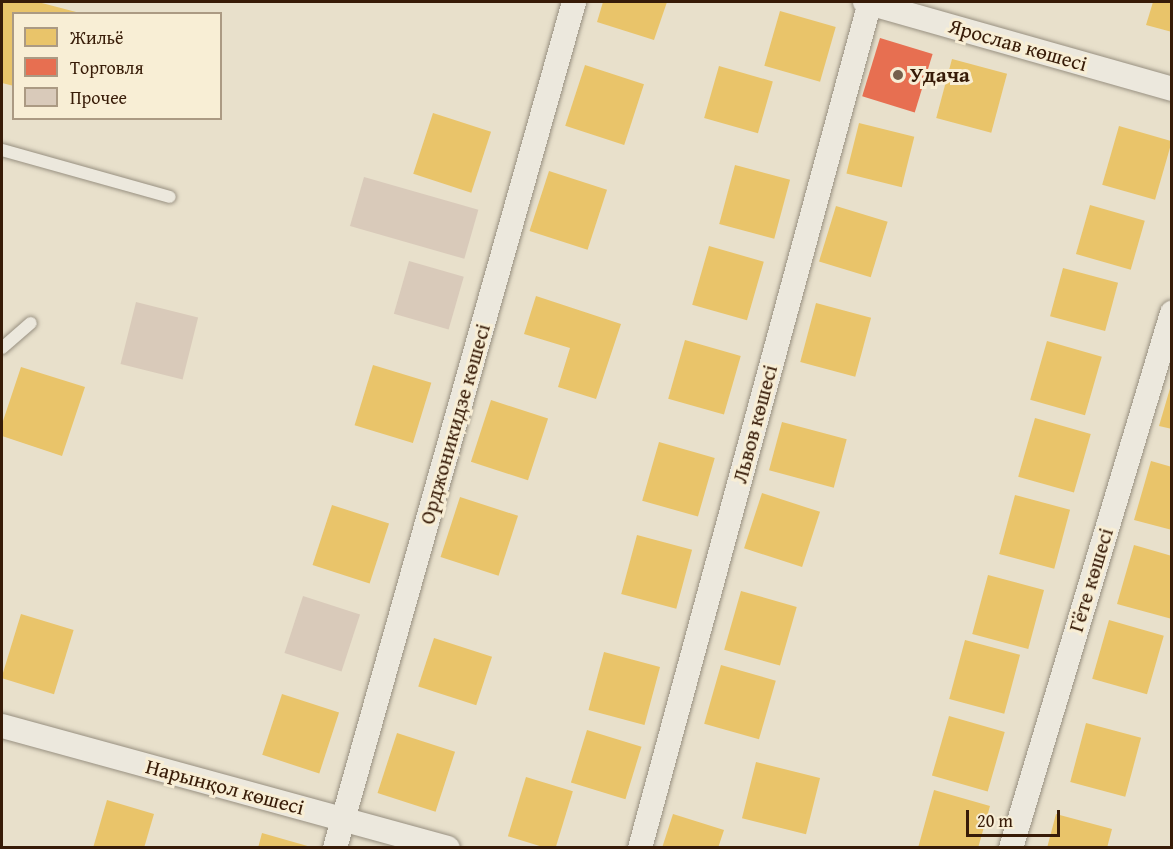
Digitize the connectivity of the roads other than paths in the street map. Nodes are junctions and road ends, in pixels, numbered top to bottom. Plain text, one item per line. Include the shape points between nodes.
1 (574, 2) edge
2 (868, 2) edge
3 (1172, 89) edge
4 (2, 150) edge
5 (170, 196) dead end
6 (1172, 313) edge
7 (31, 323) dead end
8 (2, 348) edge
9 (2, 726) edge
10 (343, 819) junction
11 (335, 848) edge
12 (448, 848) edge
13 (640, 848) edge
14 (1011, 848) edge

1 - 10 street, Орджоникидзе көшесі
2 - 3 street, Ярослав көшесі
2 - 13 street, Львов көшесі
4 - 5 lane
6 - 14 street, Гёте көшесі
7 - 8 lane
9 - 10 street, Нарынқол көшесі
10 - 11 street, Орджоникидзе көшесі
10 - 12 street, Нарынқол көшесі

